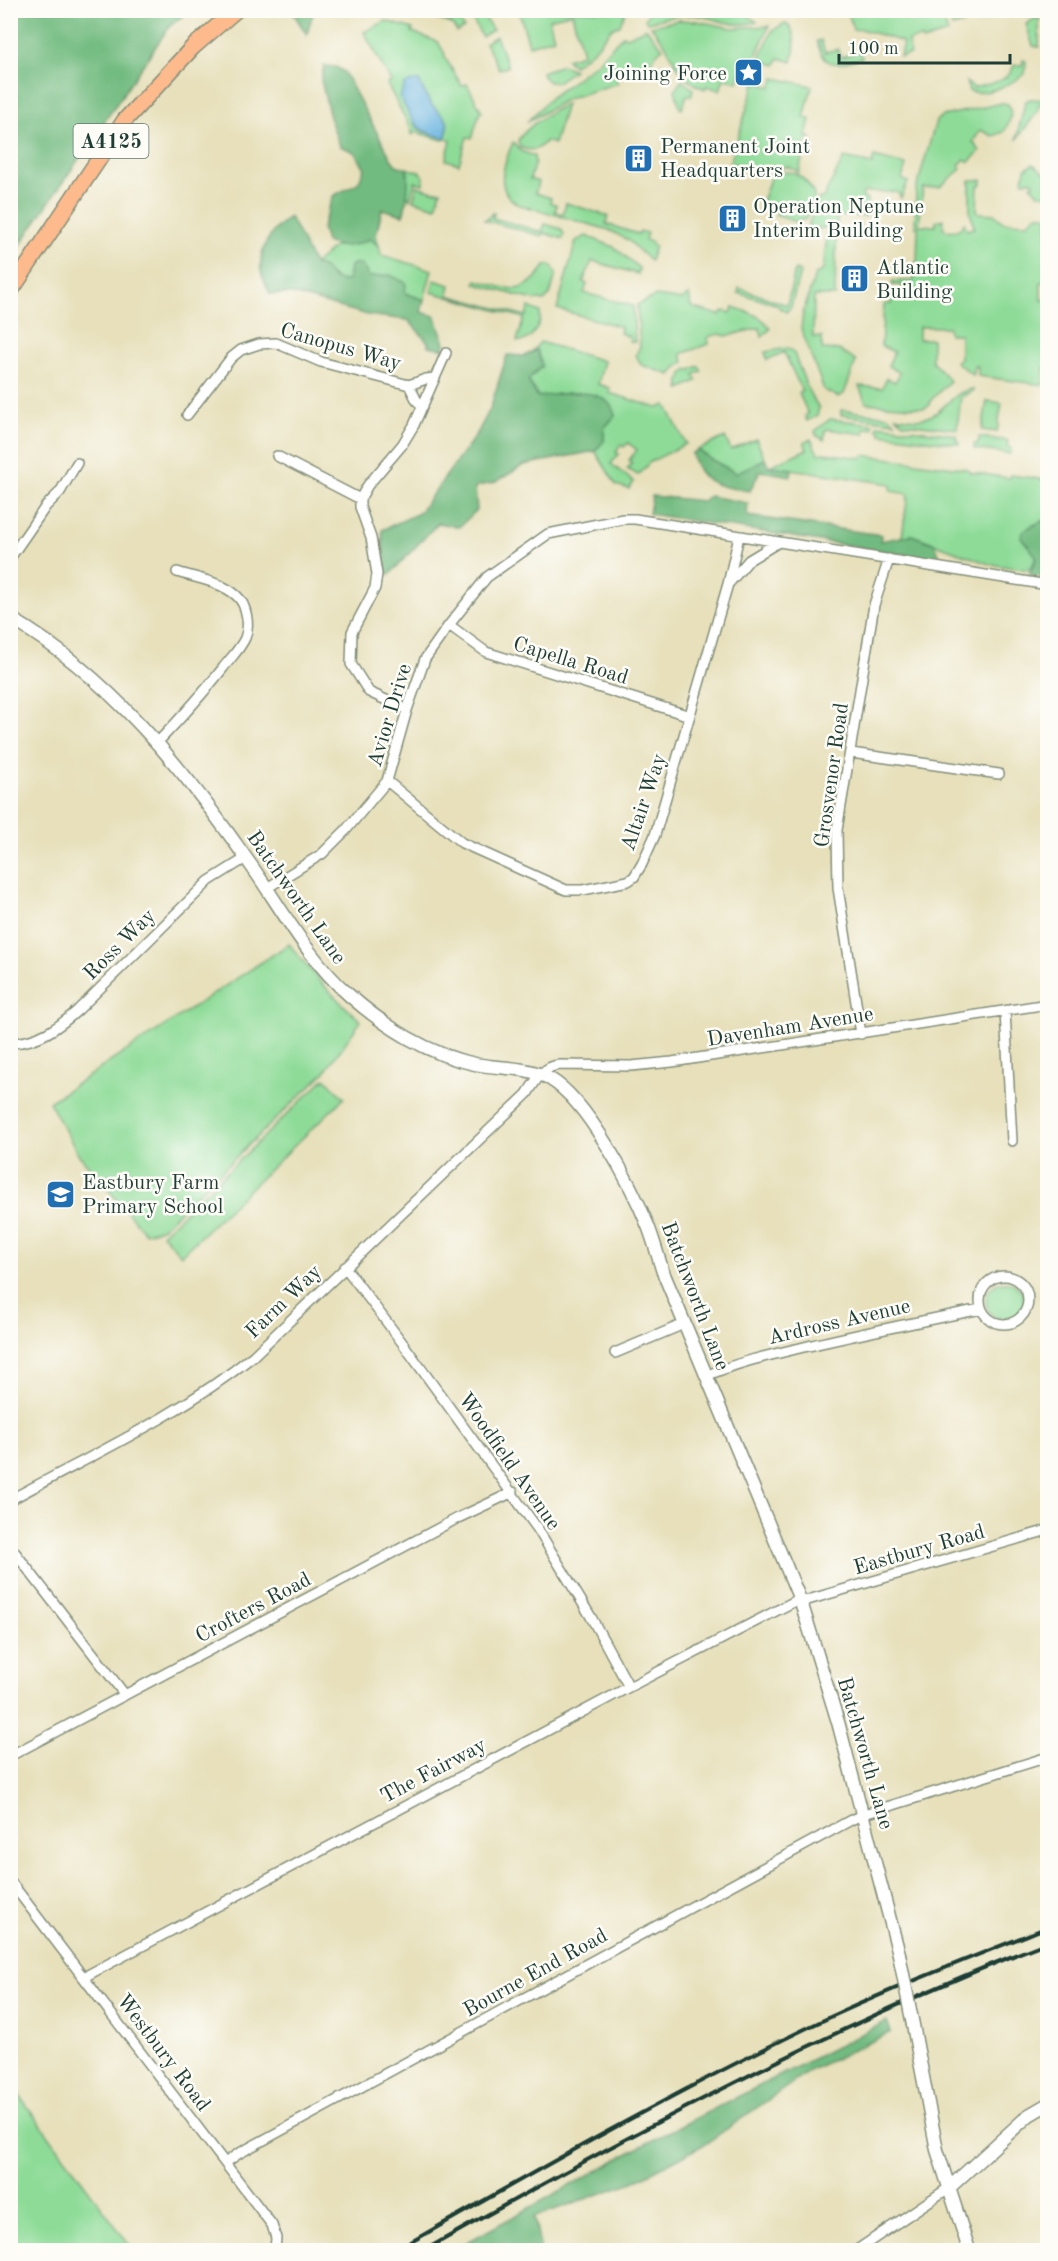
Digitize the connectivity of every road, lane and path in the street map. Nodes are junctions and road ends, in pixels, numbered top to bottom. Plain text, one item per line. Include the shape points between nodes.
1 (236, 10) edge
2 (10, 292) edge
3 (446, 353) dead end
4 (435, 378) junction
5 (409, 385) junction
6 (423, 406) junction
7 (187, 415) dead end
8 (278, 456) dead end
9 (77, 463) dead end
10 (360, 499) junction
11 (739, 536) junction
12 (777, 543) junction
13 (10, 558) edge
14 (889, 559) junction
15 (177, 572) dead end
16 (728, 584) junction
17 (1047, 585) edge
18 (10, 618) edge
19 (448, 625) junction
20 (407, 710) junction
21 (690, 716) junction
22 (156, 744) junction
23 (850, 753) junction
24 (999, 774) dead end
25 (387, 781) junction
26 (246, 858) junction
27 (267, 888) junction
28 (1047, 1004) edge
29 (1005, 1011) junction
30 (861, 1034) junction
31 (10, 1043) edge
32 (540, 1074) junction
33 (1012, 1141) dead end
34 (345, 1267) junction
35 (981, 1309) junction
36 (684, 1324) junction
37 (615, 1353) dead end
38 (706, 1376) junction
39 (513, 1492) junction
40 (10, 1500) edge
41 (1047, 1530) edge
42 (10, 1546) edge
43 (800, 1600) junction
44 (629, 1687) junction
45 (125, 1695) junction
46 (10, 1756) edge
47 (1047, 1756) edge
48 (864, 1814) junction
49 (10, 1881) edge
50 (84, 1977) junction
51 (1047, 2104) edge
52 (225, 2163) junction
53 (950, 2187) junction
54 (275, 2250) edge
55 (857, 2250) edge
56 (969, 2250) edge

1 - 2 main road, A4125 via 193,47 125,120
3 - 4 street
4 - 5 street, Canopus Way
4 - 6 street
5 - 6 street, Canopus Way
5 - 7 street, Canopus Way via 329,364 276,344 259,344 240,350 231,358
6 - 10 street via 402,445
8 - 10 street
9 - 13 street
10 - 20 street via 377,574 375,588 352,632 351,664 369,692
11 - 12 street, Avior Drive
11 - 16 street, Altair Way
11 - 19 street, Avior Drive via 635,519 548,534 487,577
12 - 14 street, Avior Drive
12 - 16 street via 749,560
14 - 17 street, Avior Drive
14 - 23 street, Grosvenor Road via 874,606
15 - 22 street via 232,592 243,604 247,627 236,652
16 - 21 street, Altair Way
18 - 22 street, Batchworth Lane via 85,672
19 - 20 street, Avior Drive via 425,659
19 - 21 street, Capella Road via 486,652
20 - 25 street, Avior Drive
21 - 25 street, Altair Way via 651,849 634,877 609,886 566,890 474,849 453,837
22 - 26 street, Batchworth Lane via 198,792
23 - 24 street
23 - 30 street, Grosvenor Road via 837,830 838,888
25 - 27 street, Avior Drive via 322,854
26 - 27 street, Batchworth Lane
26 - 31 street, Ross Way via 209,881 56,1028 23,1042
27 - 32 street, Batchworth Lane via 316,961 377,1017 427,1047 462,1061
28 - 29 street, Davenham Avenue
29 - 30 street, Davenham Avenue
29 - 33 street
30 - 32 street, Davenham Avenue via 662,1063 554,1065
32 - 34 street, Farm Way via 527,1094
32 - 36 street, Batchworth Lane via 561,1086 583,1109 622,1174 648,1226
34 - 39 street, Woodfield Avenue
34 - 40 street, Farm Way via 228,1376
35 - 35 street via 983,1287 992,1279 1013,1277 1028,1293 1026,1312 1012,1324 994,1322
35 - 38 street, Ardross Avenue via 770,1355
36 - 37 street
36 - 38 street, Batchworth Lane
38 - 43 street, Batchworth Lane
39 - 44 street, Woodfield Avenue via 560,1564
39 - 45 street, Crofters Road
41 - 43 street, Eastbury Road
42 - 45 street
43 - 44 street, The Fairway
43 - 48 street, Batchworth Lane
44 - 50 street, The Fairway
45 - 46 street, Crofters Road
47 - 48 street, Bourne End Road
48 - 52 street, Bourne End Road
48 - 53 street, Batchworth Lane, bridge via 899,1954 937,2150
49 - 50 street, Westbury Road
50 - 52 street, Westbury Road
51 - 53 street via 1029,2115
52 - 54 street, Westbury Road via 272,2225
53 - 55 street
53 - 56 street, Batchworth Lane

